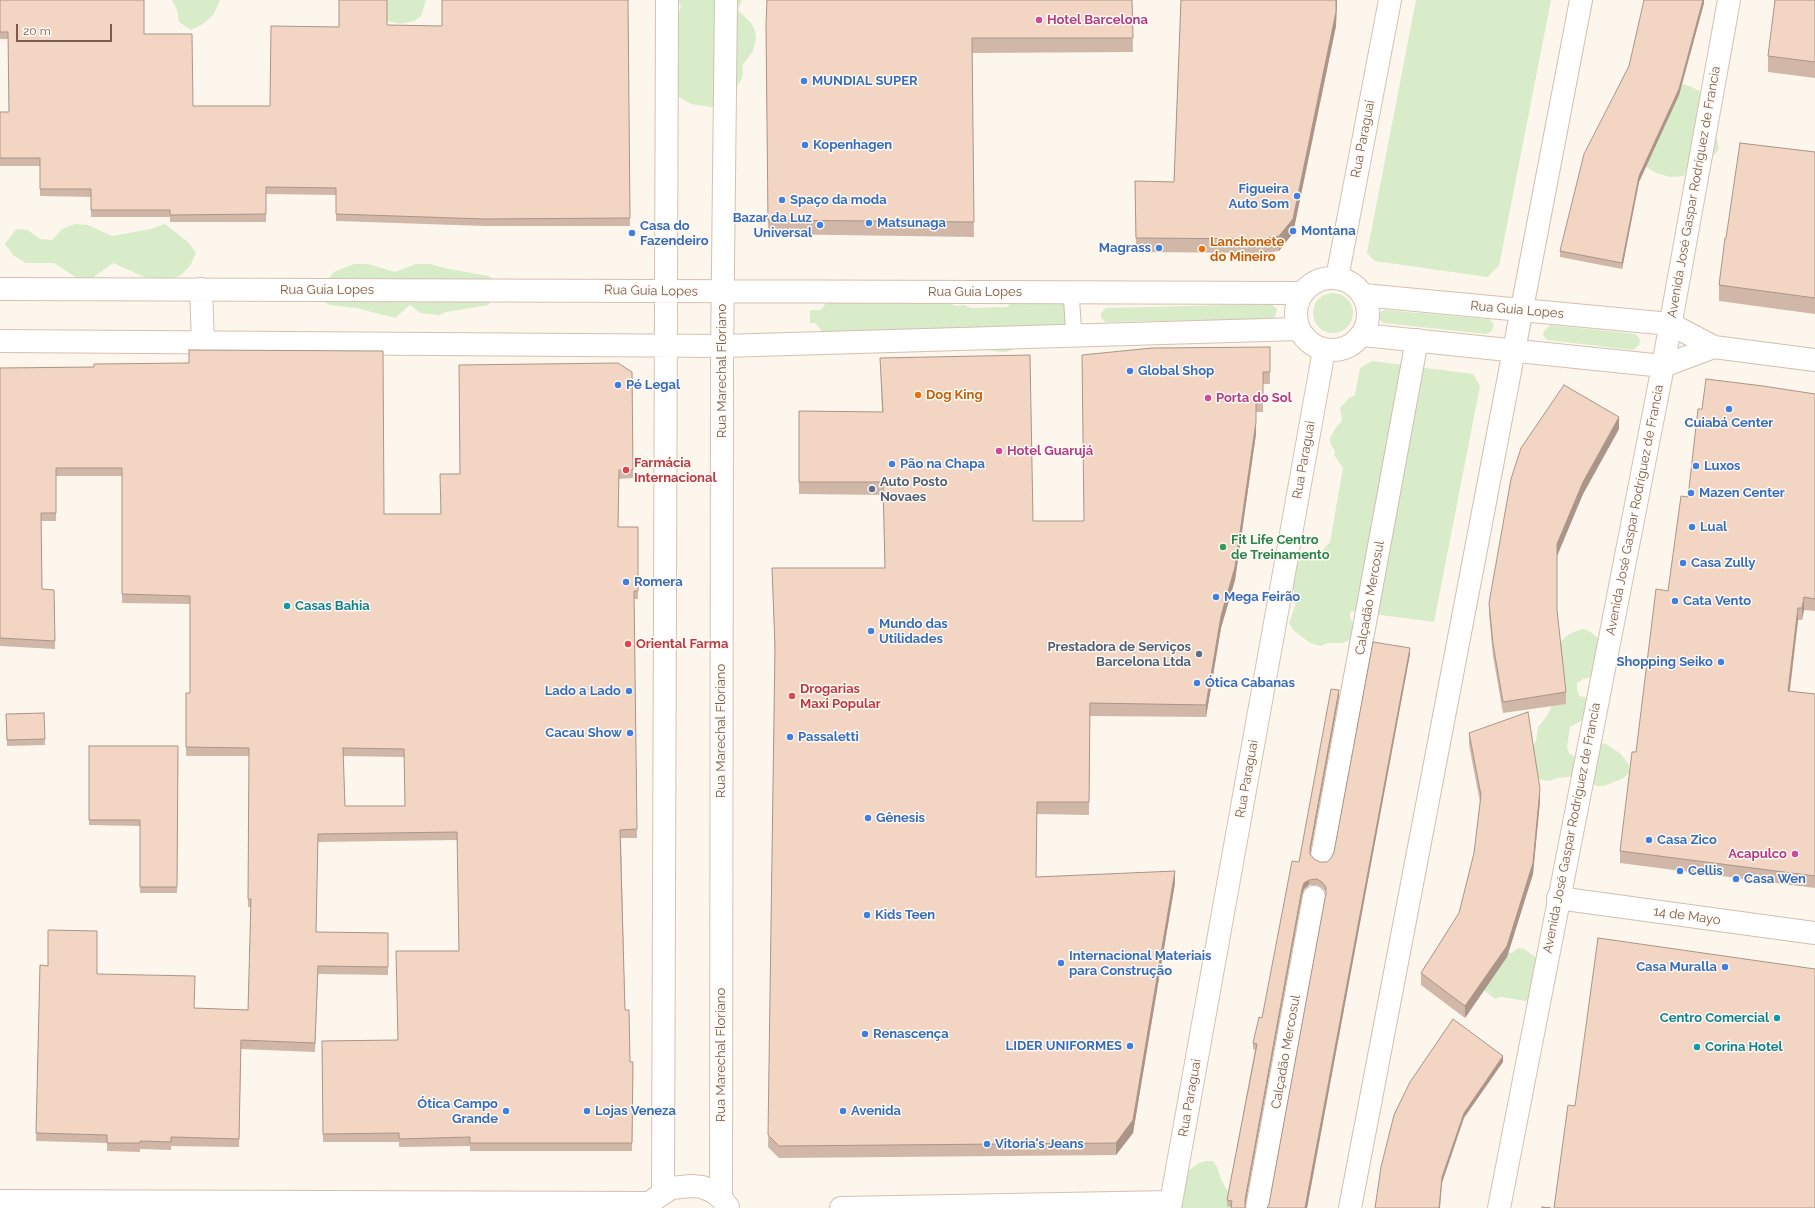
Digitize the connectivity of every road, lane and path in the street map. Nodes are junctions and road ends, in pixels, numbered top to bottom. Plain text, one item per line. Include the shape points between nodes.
1 (667, 0) edge
2 (726, 0) edge
3 (1390, 0) edge
4 (1581, 0) edge
5 (1729, 0) edge
6 (1337, 278) junction
7 (0, 289) edge
8 (201, 289) junction
9 (667, 290) junction
10 (723, 292) junction
11 (1071, 292) junction
12 (1302, 293) junction
13 (1363, 295) junction
14 (1522, 310) junction
15 (1670, 324) junction
16 (1299, 329) junction
17 (1363, 335) junction
18 (1074, 336) junction
19 (0, 340) edge
20 (1417, 340) junction
21 (203, 342) junction
22 (665, 344) junction
23 (722, 346) junction
24 (1714, 347) junction
25 (1324, 350) junction
26 (1514, 350) junction
27 (1815, 360) edge
28 (1663, 366) junction
29 (1322, 856) dead end
30 (1314, 897) dead end
31 (1558, 898) junction
32 (1815, 933) edge
33 (0, 1201) edge
34 (653, 1201) edge
35 (725, 1203) edge
36 (193, 1205) edge
37 (1170, 1205) edge
38 (841, 1208) edge
39 (1257, 1208) edge
40 (1350, 1208) edge
41 (1499, 1208) edge

1 - 9 main road
2 - 10 main road, Rua Marechal Floriano
3 - 6 main road, Rua Paraguai
4 - 14 main road
5 - 15 main road, Avenida José Gaspar Rodríguez de Francia
6 - 12 main road via 1320,280
6 - 13 main road via 1355,285
7 - 8 main road, Rua Guia Lopes
8 - 9 main road, Rua Guia Lopes
8 - 21 main road
9 - 10 main road, Rua Guia Lopes
9 - 22 main road
10 - 11 main road, Rua Guia Lopes
10 - 23 main road, Rua Marechal Floriano
11 - 12 main road, Rua Guia Lopes
11 - 18 lane
12 - 16 main road via 1296,307
13 - 14 main road, Rua Guia Lopes
13 - 17 main road via 1369,315
14 - 15 main road, Rua Guia Lopes
14 - 26 main road
15 - 24 main road
15 - 28 main road, Avenida José Gaspar Rodríguez de Francia
16 - 18 main road
16 - 25 main road via 1305,339
17 - 20 main road
17 - 25 main road via 1356,343 1346,348 1336,351
18 - 23 main road
19 - 21 main road
20 - 26 main road
20 - 29 main road, Calçadão Mercosul
21 - 22 main road
22 - 23 main road
22 - 34 main road
23 - 35 main road, Rua Marechal Floriano
24 - 27 main road
24 - 28 main road
25 - 37 main road, Rua Paraguai
26 - 28 main road
26 - 40 main road
28 - 31 main road, Avenida José Gaspar Rodríguez de Francia
30 - 39 main road, Calçadão Mercosul
31 - 32 main road, 14 de Mayo
31 - 41 main road, Avenida José Gaspar Rodríguez de Francia
33 - 36 main road
34 - 35 main road via 671,1188 691,1186 702,1187
34 - 36 main road
37 - 38 main road

